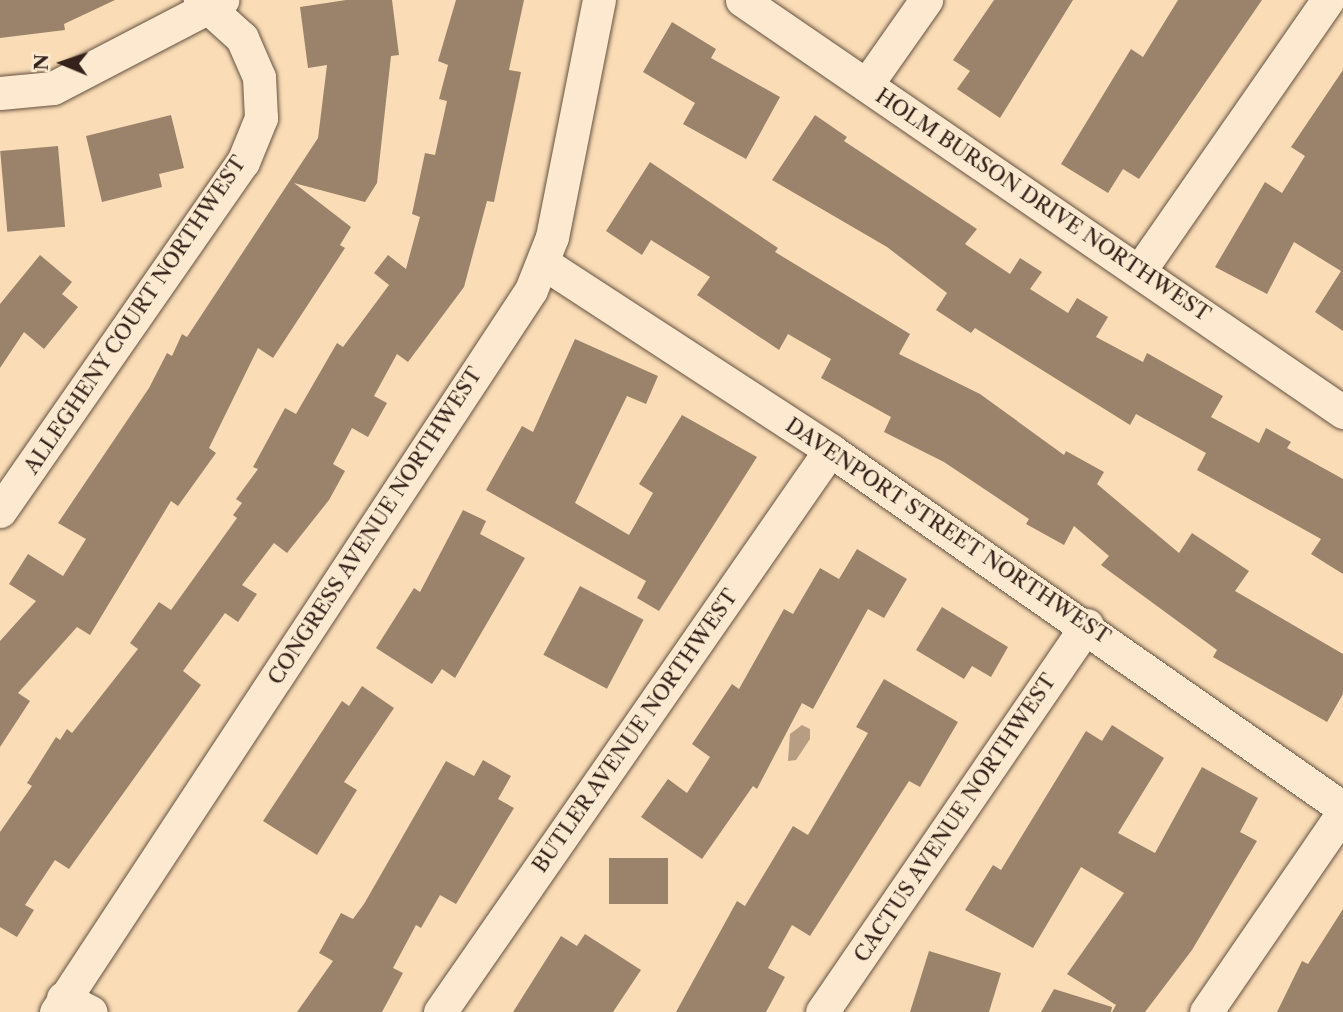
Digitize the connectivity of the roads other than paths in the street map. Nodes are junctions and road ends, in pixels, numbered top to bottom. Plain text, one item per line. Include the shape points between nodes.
1 (599, 0) edge
2 (743, 0) edge
3 (926, 0) edge
4 (1328, 0) edge
5 (210, 3) edge
6 (867, 84) junction
7 (0, 93) edge
8 (545, 264) junction
9 (1140, 270) junction
10 (1343, 412) edge
11 (830, 450) junction
12 (0, 511) edge
13 (1087, 625) junction
14 (1343, 811) edge
15 (70, 1007) edge
16 (440, 1012) edge
17 (822, 1012) edge
18 (1206, 1012) edge

1 - 8 street, CONGRESS AVENUE NORTHWEST
2 - 6 street, HOLM BURSON DRIVE NORTHWEST
3 - 6 street
4 - 9 street
5 - 7 street via 53,88
5 - 12 street, ALLEGHENY COURT NORTHWEST via 242,38 259,77 261,118 243,162
6 - 9 street, HOLM BURSON DRIVE NORTHWEST
8 - 11 street, DAVENPORT STREET NORTHWEST
8 - 15 street, CONGRESS AVENUE NORTHWEST
9 - 10 street, HOLM BURSON DRIVE NORTHWEST
11 - 13 street, DAVENPORT STREET NORTHWEST
11 - 16 street, BUTLER AVENUE NORTHWEST
13 - 14 street, DAVENPORT STREET NORTHWEST
13 - 17 street, CACTUS AVENUE NORTHWEST
14 - 18 street

